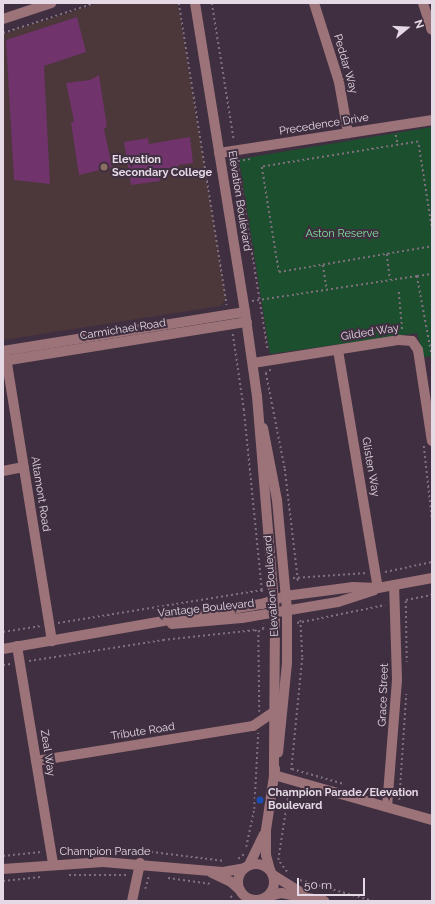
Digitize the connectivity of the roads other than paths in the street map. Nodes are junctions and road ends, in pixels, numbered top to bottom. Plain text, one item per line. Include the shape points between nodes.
1 (51, 3) edge
2 (314, 3) edge
3 (423, 3) edge
4 (196, 5) edge
5 (3, 19) edge
6 (432, 30) edge
7 (432, 120) edge
8 (348, 133) junction
9 (219, 153) junction
10 (245, 312) junction
11 (338, 350) junction
12 (4, 356) edge
13 (253, 363) junction
14 (256, 396) junction
15 (432, 441) edge
16 (24, 467) junction
17 (3, 471) edge
18 (432, 578) edge
19 (394, 585) junction
20 (378, 588) junction
21 (285, 596) junction
22 (274, 599) junction
23 (286, 610) junction
24 (275, 613) junction
25 (130, 628) junction
26 (52, 641) junction
27 (18, 646) junction
28 (3, 649) edge
29 (274, 712) junction
30 (257, 726) junction
31 (273, 737) junction
32 (36, 761) junction
33 (274, 775) junction
34 (387, 807) junction
35 (432, 820) edge
36 (266, 830) junction
37 (140, 863) junction
38 (53, 864) junction
39 (247, 866) junction
40 (3, 870) edge
41 (207, 871) junction
42 (272, 873) junction
43 (243, 895) edge
44 (307, 896) junction
45 (262, 899) edge
46 (132, 901) edge
47 (324, 901) edge

1 - 5 street
2 - 8 street, Peddar Way via 339,82
3 - 6 street
4 - 9 street, Elevation Boulevard
7 - 8 street, Precedence Drive
8 - 9 street, Precedence Drive via 237,156
9 - 10 street, Elevation Boulevard
10 - 12 street, Carmichael Road
10 - 13 street, Elevation Boulevard
11 - 13 street, Gilded Way
11 - 15 street, Gilded Way via 403,339 412,341 418,350
11 - 20 street, Glisten Way
12 - 16 street, Altamont Road
13 - 14 street, Elevation Boulevard
14 - 21 street, Elevation Boulevard via 277,500
14 - 22 street, Elevation Boulevard
16 - 17 street
16 - 26 street, Altamont Road via 54,624
18 - 19 street, Vantage Boulevard
19 - 20 street, Vantage Boulevard
19 - 34 street, Grace Street via 391,603 396,708
20 - 21 street, Vantage Boulevard via 353,587
20 - 23 street, Vantage Boulevard via 338,602
21 - 22 street, Vantage Boulevard
21 - 23 street, Elevation Boulevard
22 - 24 street, Elevation Boulevard
22 - 25 street, Vantage Boulevard via 262,604
23 - 24 street, Vantage Boulevard
23 - 33 street, Elevation Boulevard via 285,699
24 - 25 street, Vantage Boulevard
24 - 29 street, Elevation Boulevard
25 - 26 street, Vantage Boulevard
26 - 27 street, Vantage Boulevard
27 - 28 street, Vantage Boulevard
27 - 32 street, Zeal Way
29 - 30 street
29 - 31 street, Elevation Boulevard
30 - 31 street via 269,731
30 - 32 street, Tribute Road
31 - 33 street, Elevation Boulevard
32 - 38 street, Zeal Way
33 - 34 street
33 - 36 street, Elevation Boulevard
34 - 35 street
36 - 39 street, Elevation Boulevard
36 - 42 street, Elevation Boulevard
37 - 38 street, Champion Parade
37 - 41 street, Champion Parade
37 - 46 street
38 - 40 street, Champion Parade
39 - 41 street, Champion Parade via 223,872
39 - 42 street via 260,864
39 - 43 street via 238,878
41 - 43 street, Champion Parade via 231,882
42 - 44 street
42 - 45 street via 274,887
43 - 45 street
44 - 45 street via 281,893
44 - 47 street

